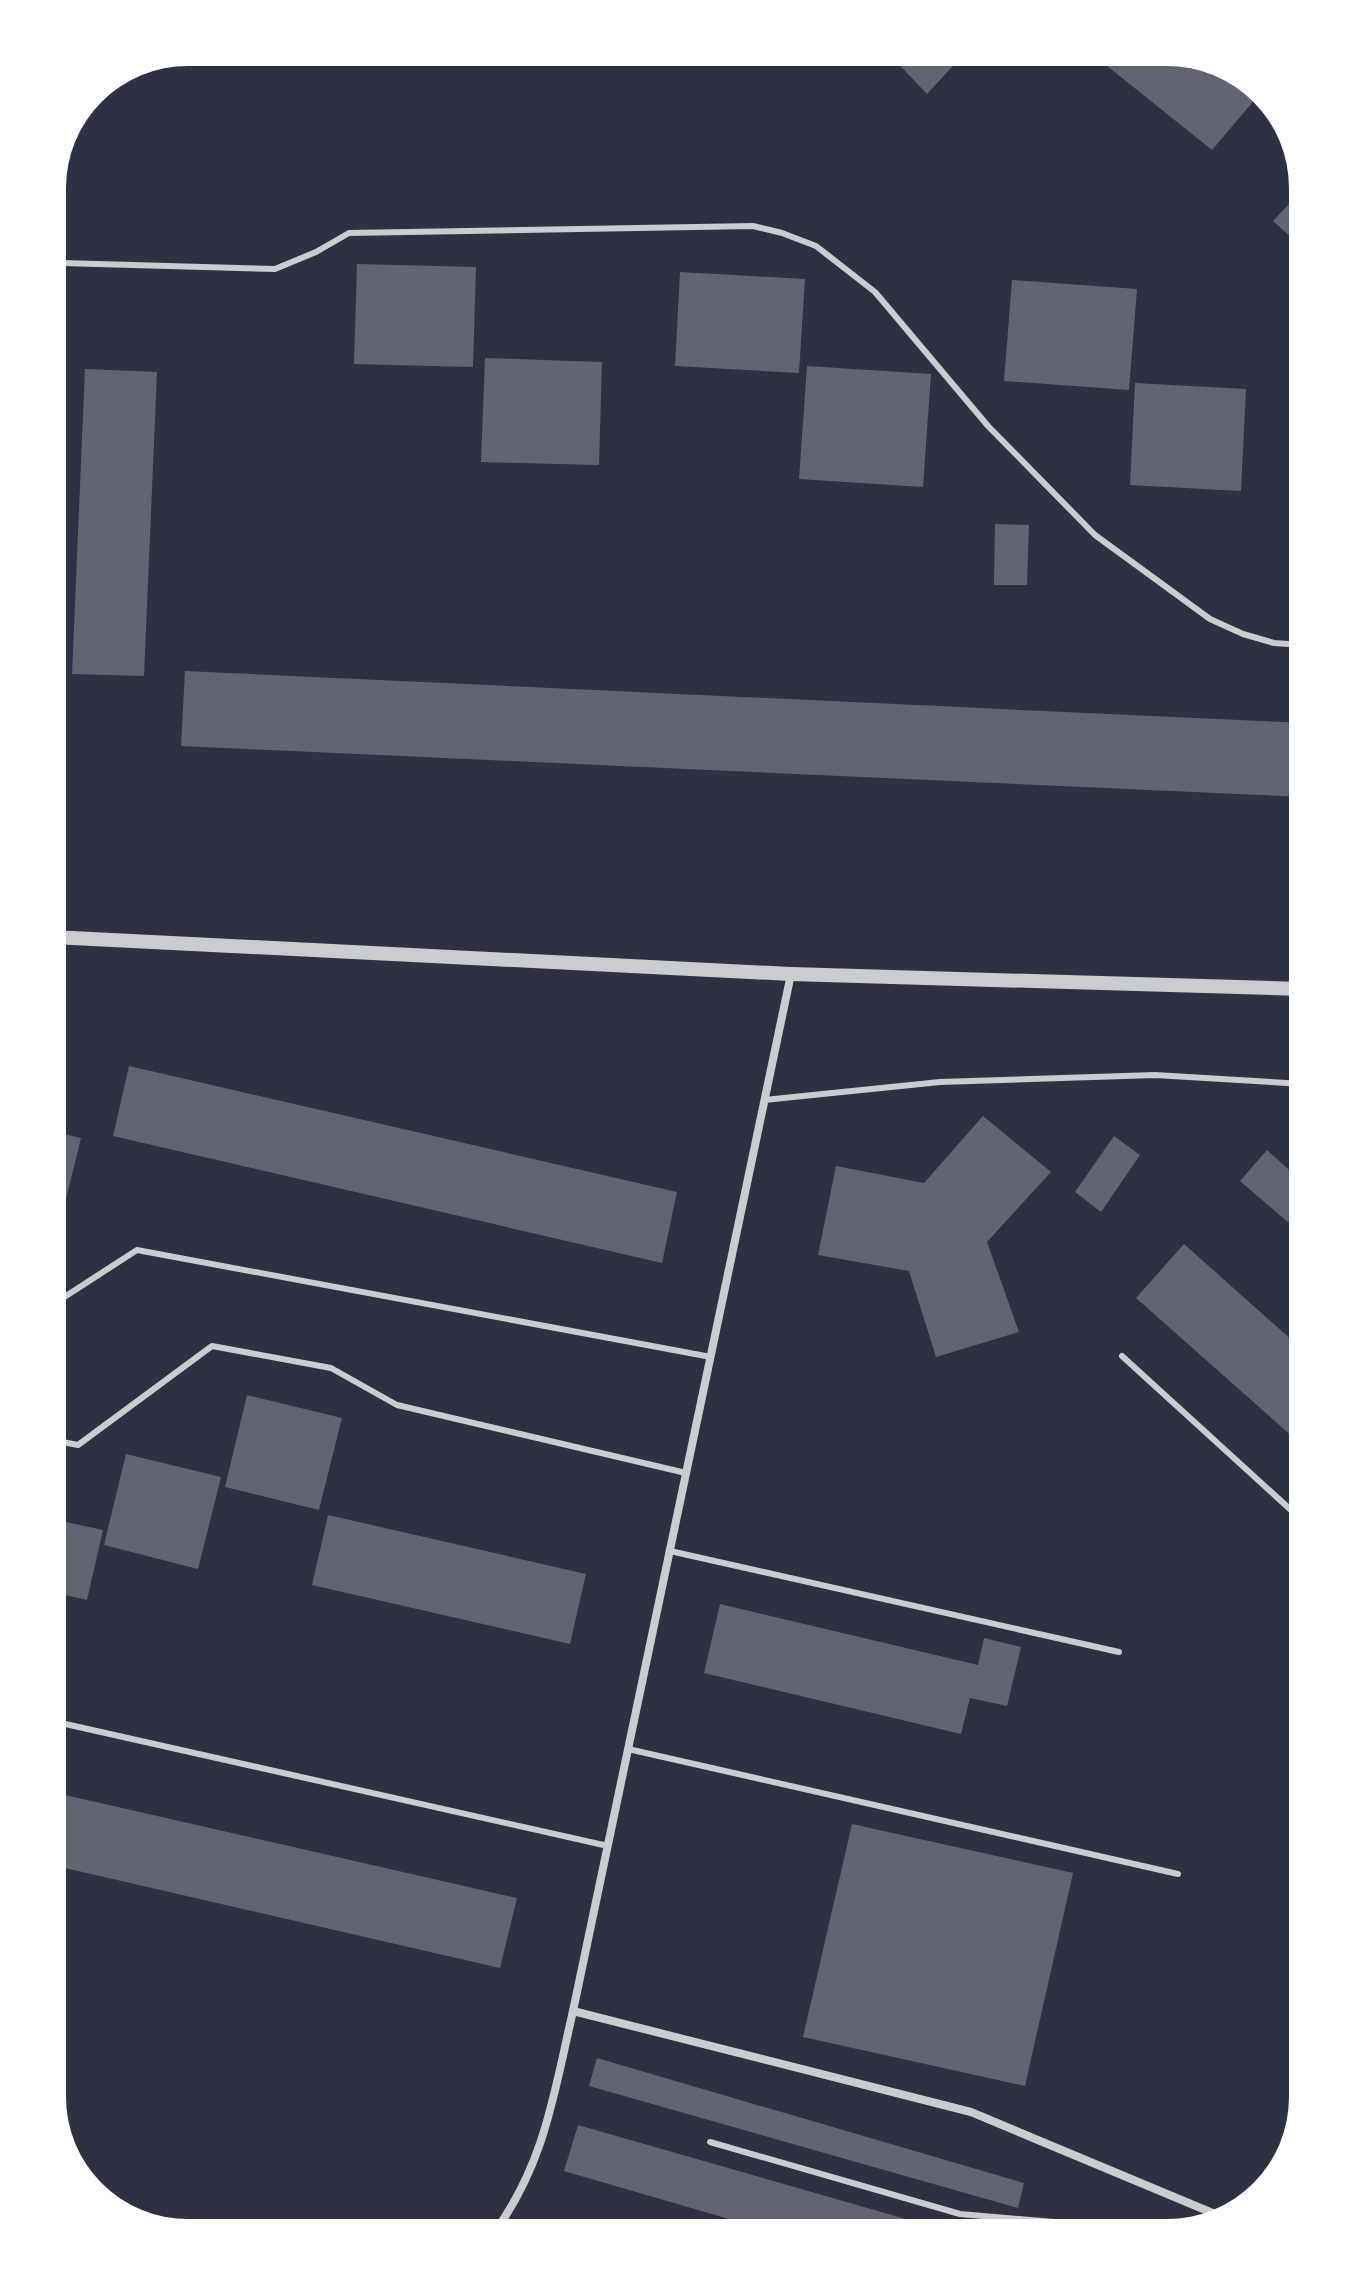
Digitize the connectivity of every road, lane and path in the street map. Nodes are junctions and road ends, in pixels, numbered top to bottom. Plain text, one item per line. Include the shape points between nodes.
1 (66, 263) edge
2 (1289, 644) edge
3 (66, 938) edge
4 (791, 974) junction
5 (1289, 989) edge
6 (1289, 1083) edge
7 (764, 1100) junction
8 (66, 1296) edge
9 (1122, 1356) dead end
10 (711, 1357) junction
11 (66, 1443) edge
12 (686, 1473) junction
13 (1289, 1508) edge
14 (670, 1551) junction
15 (1119, 1652) dead end
16 (66, 1724) edge
17 (628, 1749) junction
18 (608, 1846) junction
19 (1178, 1874) dead end
20 (573, 2011) junction
21 (710, 2142) dead end
22 (1209, 2212) edge
23 (504, 2219) edge
24 (1019, 2219) edge

1 - 2 lane via 275,269 349,233 753,226 782,233 816,246 875,292 988,426 1095,535 1210,619 1243,634
3 - 4 street
4 - 5 street
4 - 7 street
6 - 7 lane via 1140,1075 940,1082
7 - 10 street
8 - 10 lane via 137,1250
9 - 13 lane
10 - 12 street
11 - 12 lane via 78,1445 212,1346 331,1368 397,1405
12 - 14 street
14 - 15 lane
14 - 17 street
16 - 18 lane
17 - 18 street
17 - 19 lane
18 - 20 street
20 - 22 street via 971,2112
20 - 23 street via 540,2147
21 - 24 lane via 960,2214

